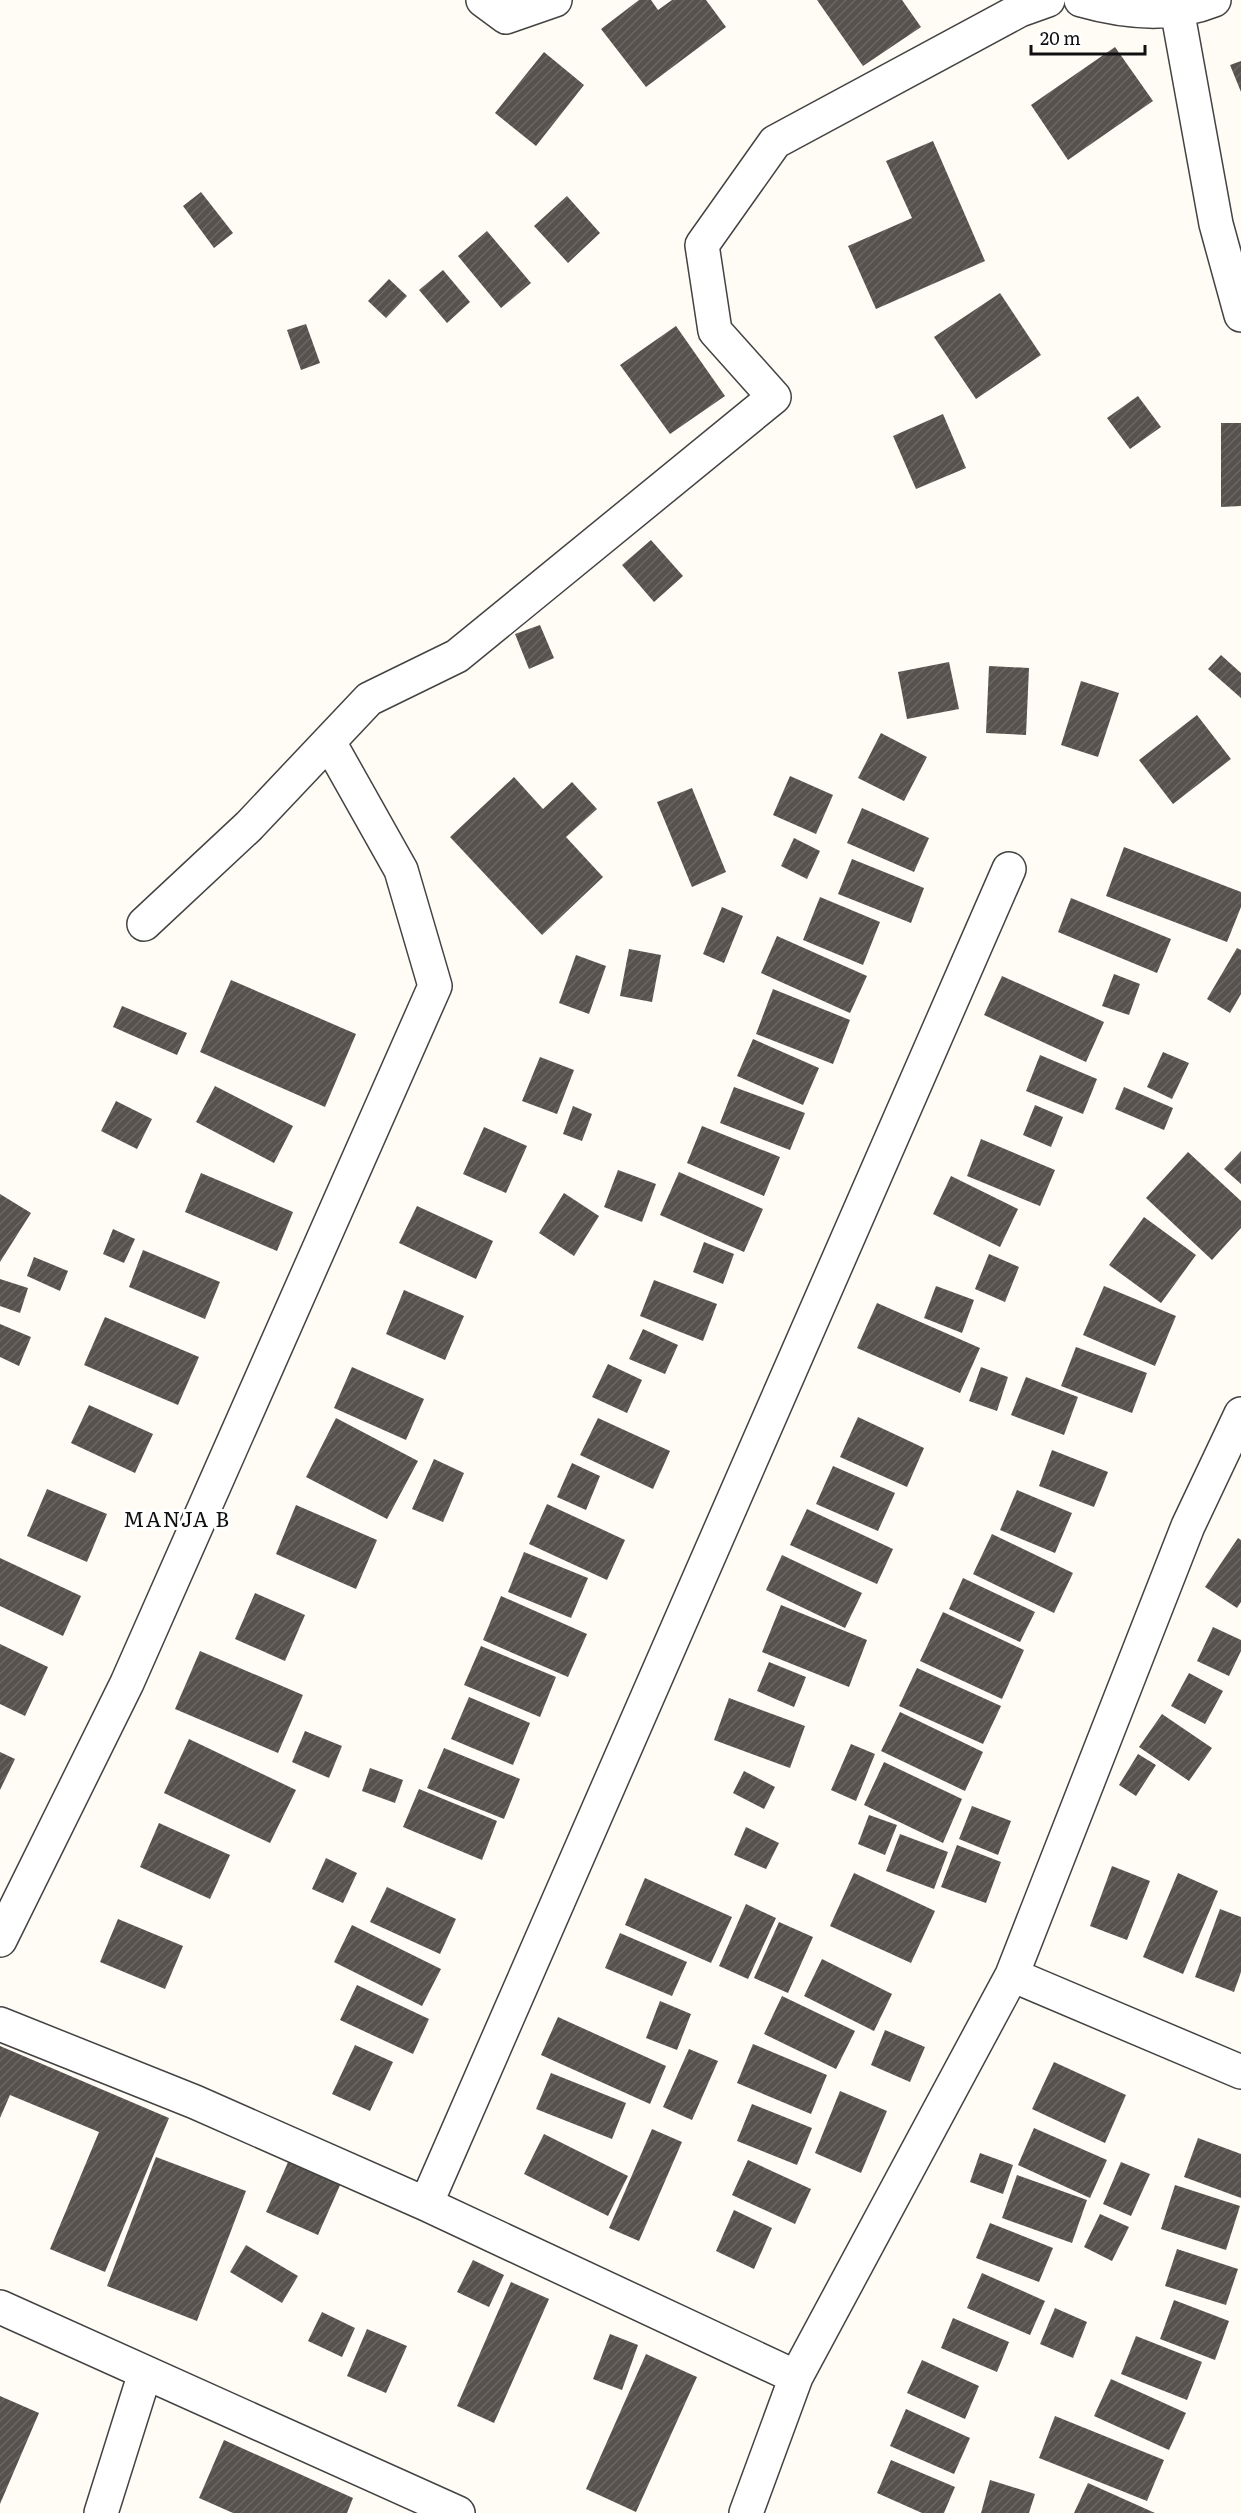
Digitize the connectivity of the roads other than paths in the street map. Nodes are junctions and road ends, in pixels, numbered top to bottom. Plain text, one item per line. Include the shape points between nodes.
1 (483, 0) edge
2 (555, 0) edge
3 (1048, 0) edge
4 (1080, 0) edge
5 (1214, 0) edge
6 (1178, 9) junction
7 (1241, 315) edge
8 (329, 742) junction
9 (1009, 869) dead end
10 (144, 924) dead end
11 (1241, 1414) edge
12 (0, 1940) edge
13 (1012, 1975) junction
14 (0, 2024) edge
15 (1241, 2072) edge
16 (426, 2204) junction
17 (0, 2307) edge
18 (145, 2373) junction
19 (796, 2378) junction
20 (101, 2513) edge
21 (458, 2513) edge
22 (746, 2513) edge

1 - 2 street via 506,17
3 - 8 street via 1020,10 775,142 702,245 714,331 774,397 457,656 369,699
4 - 6 street via 1118,10
5 - 6 street
6 - 7 street via 1216,224
8 - 10 street via 249,825
8 - 12 street via 401,870 435,986 127,1683
9 - 16 street
11 - 13 street via 1188,1526
13 - 15 street
13 - 19 street
14 - 16 street via 195,2102
16 - 19 street
17 - 18 street
18 - 20 street
18 - 21 street
19 - 22 street

